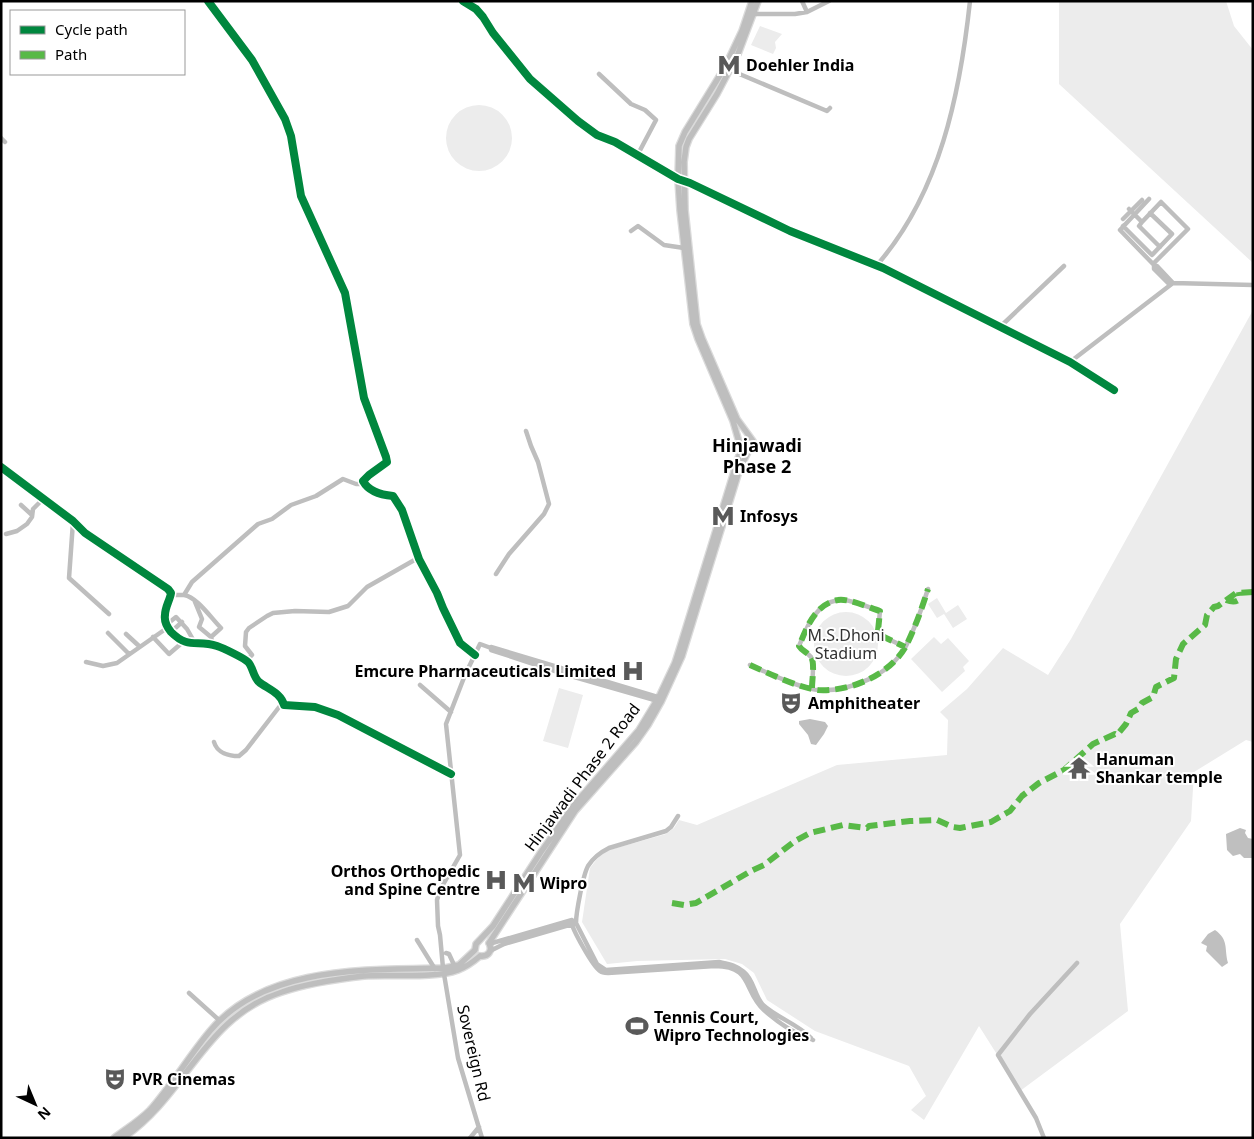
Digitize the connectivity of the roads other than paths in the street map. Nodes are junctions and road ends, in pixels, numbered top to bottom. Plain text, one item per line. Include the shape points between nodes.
1 (463, 1) edge
2 (752, 1) edge
3 (758, 1) edge
4 (802, 1) edge
5 (830, 1) edge
6 (970, 1) edge
7 (211, 3) edge
8 (807, 12) junction
9 (754, 14) junction
10 (727, 69) junction
11 (599, 74) dead end
12 (830, 108) dead end
13 (637, 156) junction
14 (681, 180) junction
15 (1149, 199) dead end
16 (1131, 212) junction
17 (1150, 213) junction
18 (1123, 219) dead end
19 (1142, 222) junction
20 (632, 231) dead end
21 (1170, 237) junction
22 (1136, 242) junction
23 (1175, 243) junction
24 (1160, 247) junction
25 (684, 248) junction
26 (877, 265) junction
27 (1154, 265) junction
28 (1064, 266) dead end
29 (1172, 284) junction
30 (1253, 285) edge
31 (695, 321) junction
32 (1001, 326) junction
33 (1070, 362) junction
34 (1114, 390) dead end
35 (526, 431) dead end
36 (749, 437) junction
37 (739, 442) junction
38 (740, 449) junction
39 (748, 452) junction
40 (1, 467) edge
41 (363, 481) junction
42 (43, 499) junction
43 (21, 505) dead end
44 (32, 515) junction
45 (73, 522) junction
46 (718, 533) junction
47 (6, 534) dead end
48 (418, 558) junction
49 (496, 574) dead end
50 (928, 589) dead end
51 (171, 595) junction
52 (184, 595) junction
53 (196, 602) junction
54 (109, 614) dead end
55 (182, 622) junction
56 (168, 628) junction
57 (108, 633) dead end
58 (126, 634) dead end
59 (153, 637) junction
60 (211, 637) junction
61 (182, 642) junction
62 (196, 643) junction
63 (213, 645) junction
64 (139, 646) junction
65 (906, 647) junction
66 (129, 654) junction
67 (475, 655) junction
68 (246, 661) junction
69 (86, 662) dead end
70 (750, 665) dead end
71 (420, 685) dead end
72 (812, 688) junction
73 (660, 699) junction
74 (284, 702) junction
75 (451, 712) junction
76 (214, 742) dead end
77 (451, 774) junction
78 (678, 816) dead end
79 (573, 922) junction
80 (498, 929) junction
81 (418, 940) dead end
82 (480, 940) junction
83 (505, 940) junction
84 (489, 944) junction
85 (475, 950) junction
86 (490, 951) junction
87 (446, 953) dead end
88 (480, 956) junction
89 (1077, 963) dead end
90 (455, 966) junction
91 (435, 968) junction
92 (444, 971) junction
93 (189, 993) dead end
94 (219, 1020) junction
95 (812, 1039) dead end
96 (479, 1127) junction
97 (1042, 1132) junction
98 (114, 1138) edge
99 (123, 1138) edge
100 (470, 1138) edge
101 (482, 1138) edge
102 (1039, 1138) edge
103 (1044, 1138) edge

1 - 13 street via 483,16 507,52 544,92 592,131
2 - 10 main road
3 - 9 main road
4 - 8 street
5 - 8 street
6 - 26 street via 962,65 943,141 919,205
7 - 41 street via 252,60 285,119 301,196 346,293 364,398 387,462
8 - 9 street
9 - 10 main road via 744,41
10 - 12 street via 827,112
10 - 14 main road via 682,139 678,154
11 - 13 street via 631,104 656,120
13 - 14 street
14 - 25 main road
14 - 26 street via 790,231
14 - 31 main road
15 - 16 street
16 - 18 street
16 - 19 street
16 - 22 street via 1120,230
17 - 19 street
17 - 21 street via 1172,233
17 - 23 street via 1161,202 1187,228
19 - 24 street via 1140,226
20 - 25 street via 638,226 664,245
21 - 23 street
21 - 24 street
22 - 24 street via 1152,255
22 - 27 street
23 - 27 street
25 - 31 main road
26 - 32 street
27 - 29 street via 1154,269
28 - 32 street
29 - 30 street
29 - 33 street
31 - 36 main road via 737,420
31 - 37 main road via 698,340
32 - 33 street
33 - 34 street
35 - 49 street via 549,504
36 - 37 main road via 743,437
36 - 39 main road via 754,445
37 - 38 main road
38 - 39 main road
38 - 46 main road, Hinjawadi Phase 2 Road
39 - 46 main road, Hinjawadi Phase 2 Road
40 - 42 street
41 - 48 street via 381,495 393,496 402,510
41 - 52 street via 356,484 340,480 316,496 290,505 272,519 258,524 192,582
42 - 44 street
42 - 45 street
43 - 44 street
44 - 47 street via 21,529
45 - 51 street via 108,550 168,589
45 - 54 street via 69,578
46 - 73 main road, Hinjawadi Phase 2 Road
48 - 67 street via 460,643
48 - 68 street via 367,587 348,606 329,612 295,611 267,616 246,632 245,646 252,655
50 - 65 street
51 - 52 street
51 - 56 street via 164,612
52 - 53 street
53 - 60 street via 202,619 199,628
53 - 60 street via 220,628
55 - 56 street
55 - 56 street via 176,616
55 - 62 street
56 - 59 street
56 - 61 street
57 - 66 street
58 - 64 street
59 - 61 street via 169,654
59 - 64 street
60 - 63 street
61 - 62 street
62 - 63 street
63 - 68 street
64 - 66 street
65 - 72 street via 883,671 863,682 843,688
65 - 72 street via 878,631 880,611 840,600 828,604 817,610 799,646 811,656 814,664
66 - 69 street via 116,663 103,666
67 - 73 street via 480,644 491,650
67 - 75 street, Sovereign Rd
68 - 74 street via 258,681
70 - 72 street
71 - 75 street
73 - 80 main road, Hinjawadi Phase 2 Road via 648,725 576,811
73 - 82 main road, Hinjawadi Phase 2 Road via 632,739 572,809 493,926
74 - 76 street via 239,756 224,754
74 - 77 street via 284,705 314,707 338,715
75 - 77 street, Sovereign Rd via 446,724
77 - 92 street, Sovereign Rd via 460,855 437,900
78 - 79 street via 666,831 609,848 592,861
79 - 83 street
79 - 86 street
79 - 95 street via 600,967 609,970 719,962 736,967 745,973 761,1002 788,1025 807,1033
80 - 83 street
80 - 84 main road, Hinjawadi Phase 2 Road
81 - 91 street
82 - 84 main road
82 - 85 main road
83 - 84 street
84 - 86 main road
85 - 88 main road
85 - 90 main road
86 - 88 main road via 486,956
87 - 90 street
88 - 92 main road via 464,967
89 - 97 street via 998,1055
90 - 92 main road
91 - 92 main road
91 - 94 main road via 354,971 282,984 250,998
92 - 96 street, Sovereign Rd via 458,1058
92 - 99 main road via 348,978 293,988 258,1002 216,1034 153,1114
93 - 94 street
94 - 98 main road via 149,1110
96 - 100 street
96 - 101 street, Sovereign Rd
97 - 102 street
97 - 103 street

